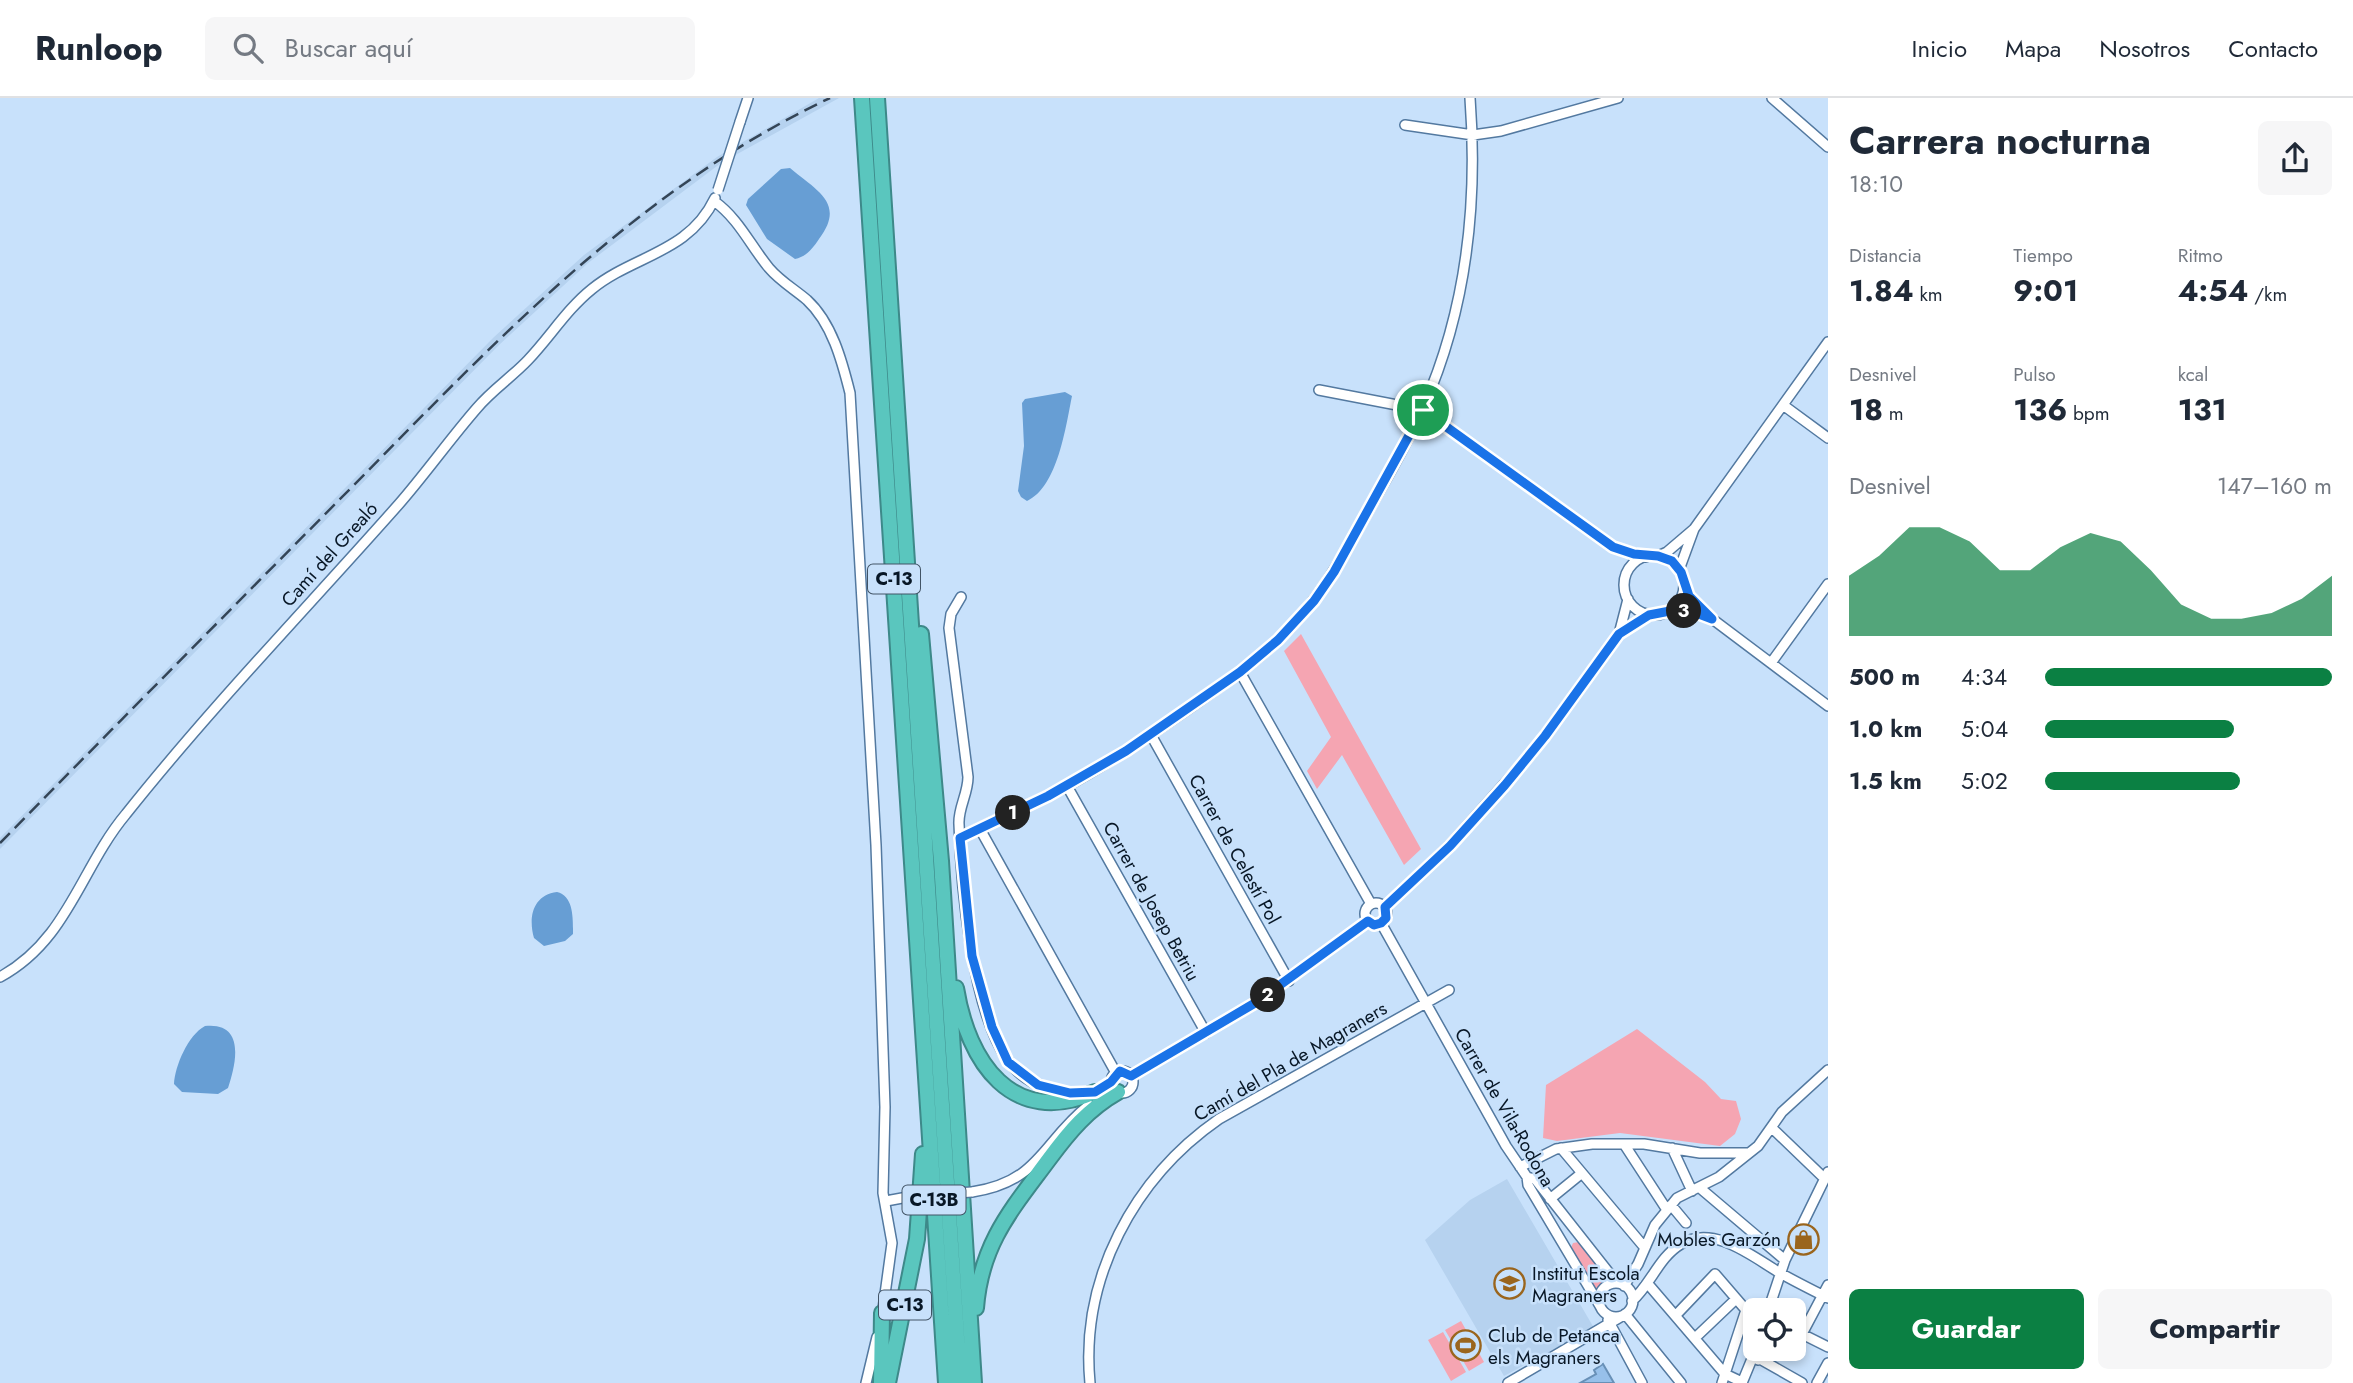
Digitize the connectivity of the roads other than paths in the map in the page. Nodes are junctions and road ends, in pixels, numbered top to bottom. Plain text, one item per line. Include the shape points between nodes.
1 (748, 98) edge
2 (862, 98) edge
3 (877, 98) edge
4 (1470, 98) edge
5 (1618, 98) edge
6 (1772, 98) edge
7 (1405, 125) dead end
8 (1473, 135) junction
9 (1828, 147) edge
10 (714, 201) junction
11 (1828, 342) edge
12 (894, 354) junction
13 (1319, 390) dead end
14 (1783, 405) junction
15 (1423, 410) junction
16 (1828, 438) edge
17 (1694, 529) junction
18 (1658, 556) junction
19 (1646, 557) junction
20 (1679, 570) junction
21 (1828, 584) edge
22 (1684, 586) junction
23 (961, 597) dead end
24 (1628, 599) junction
25 (1670, 611) junction
26 (1649, 615) junction
27 (1712, 619) junction
28 (1619, 634) junction
29 (1771, 663) junction
30 (1240, 672) junction
31 (1828, 706) edge
32 (1151, 735) junction
33 (933, 758) junction
34 (1067, 786) junction
35 (980, 829) junction
36 (960, 838) junction
37 (1371, 904) junction
38 (1385, 907) junction
39 (1368, 921) junction
40 (1381, 923) junction
41 (0, 977) edge
42 (1289, 981) junction
43 (1448, 990) dead end
44 (1426, 1002) junction
45 (922, 1016) junction
46 (1206, 1033) junction
47 (1828, 1070) edge
48 (1131, 1076) junction
49 (1114, 1083) junction
50 (1095, 1092) junction
51 (1772, 1128) junction
52 (1624, 1144) junction
53 (1561, 1148) junction
54 (1672, 1148) junction
55 (1750, 1153) junction
56 (1520, 1167) junction
57 (1582, 1173) junction
58 (1826, 1175) edge
59 (1527, 1177) junction
60 (1696, 1190) junction
61 (1550, 1199) junction
62 (886, 1201) junction
63 (1669, 1207) junction
64 (1686, 1223) dead end
65 (1582, 1237) junction
66 (1645, 1248) junction
67 (1566, 1249) junction
68 (1785, 1259) junction
69 (1781, 1273) junction
70 (1648, 1284) junction
71 (1621, 1285) junction
72 (1828, 1285) edge
73 (1825, 1297) edge
74 (1772, 1298) edge
75 (1736, 1299) junction
76 (1632, 1301) junction
77 (1601, 1308) junction
78 (883, 1313) junction
79 (1624, 1315) junction
80 (1676, 1315) junction
81 (1806, 1321) edge
82 (1609, 1324) junction
83 (1695, 1338) junction
84 (1806, 1338) edge
85 (1828, 1347) edge
86 (1752, 1361) edge
87 (1757, 1361) edge
88 (1763, 1361) edge
89 (1828, 1363) edge
90 (1751, 1365) junction
91 (1723, 1378) edge
92 (1786, 1379) edge
93 (1742, 1382) edge
94 (866, 1383) edge
95 (881, 1383) edge
96 (888, 1383) edge
97 (946, 1383) edge
98 (960, 1383) edge
99 (976, 1383) edge
100 (1090, 1383) edge
101 (1508, 1383) edge
102 (1642, 1383) edge
103 (1681, 1383) edge
104 (1802, 1383) edge
105 (1817, 1383) edge

1 - 10 street, Camí del Grealó, bridge
2 - 45 highway, C-13
3 - 12 highway, C-13
4 - 8 street
5 - 8 street
6 - 9 street
7 - 8 street
8 - 15 street via 1465,274 1448,342
10 - 41 street, Camí del Grealó via 671,247 615,273 591,290 526,362 477,407 428,471 125,814 47,939 27,960
10 - 62 street via 737,221 772,271 819,314 839,355 849,393 875,821
11 - 14 street
12 - 33 highway, C-13 via 902,387
12 - 98 highway, C-13B
13 - 15 street
14 - 16 street
14 - 17 street
15 - 19 street via 1613,547
15 - 30 street via 1324,588 1290,628
17 - 18 street
17 - 20 street
18 - 19 street
18 - 20 street via 1672,561
19 - 24 street via 1628,571
20 - 22 street
21 - 29 street
22 - 25 street
22 - 27 street
23 - 36 street via 949,628 968,777 959,817
24 - 26 street
24 - 28 street
25 - 26 street
25 - 27 street via 1691,611
26 - 28 street
27 - 29 street
28 - 38 street via 1505,785 1450,846
29 - 31 street
30 - 32 street
30 - 37 street
32 - 34 street
32 - 42 street, Carrer de Celestí Pol
33 - 50 highway via 939,783 953,972 972,1043 996,1080 1024,1098 1056,1103
33 - 99 highway, C-13
34 - 35 street
34 - 46 street, Carrer de Josep Betriu
35 - 36 street
35 - 49 street
36 - 50 street via 972,956 1002,1051 1015,1069 1038,1085 1070,1093
37 - 38 street
37 - 39 street via 1365,912
38 - 40 street via 1386,918
39 - 40 street
39 - 42 street
40 - 44 street, Carrer de Vila-Rodona
42 - 46 street
43 - 44 street, Camí del Pla de Magraners
44 - 56 street, Carrer de Vila-Rodona
44 - 100 street, Camí del Pla de Magraners via 1219,1119 1154,1177 1124,1223 1104,1269 1091,1328
45 - 96 highway, C-13 via 918,1032 923,1147 920,1214
45 - 97 highway, C-13B
46 - 48 street
47 - 51 street via 1782,1112
48 - 49 street via 1124,1071
48 - 49 street via 1132,1087 1126,1092
49 - 50 street
49 - 62 street, bridge via 1076,1115 1020,1175 996,1188
49 - 99 highway via 1073,1127 994,1236 977,1294
51 - 55 street
51 - 58 street
52 - 53 street
52 - 54 street
52 - 63 street
53 - 56 street
53 - 57 street
54 - 55 street
54 - 60 street
55 - 60 street
56 - 59 street, Carrer de Vila-Rodona
57 - 61 street
57 - 66 street
58 - 68 street
59 - 61 street via 1535,1179
59 - 67 street, Carrer de Vila-Rodona
60 - 63 street
60 - 68 street
61 - 65 street
62 - 78 street via 892,1242
63 - 64 street
63 - 66 street
65 - 67 street
65 - 71 street
66 - 71 street
67 - 77 street, Carrer de Vila-Rodona
68 - 69 street
69 - 70 street via 1729,1242 1704,1238 1682,1242 1663,1259
69 - 73 street
69 - 74 street
70 - 76 street
70 - 80 street
71 - 76 street
71 - 77 street via 1606,1286 1601,1292
72 - 73 street
73 - 81 street
75 - 80 street via 1715,1275
75 - 83 street
75 - 91 street via 1746,1310
76 - 79 street
77 - 79 street via 1611,1316
77 - 82 street, Carrer de Vila-Rodona
78 - 94 street
78 - 95 highway
79 - 82 street
79 - 103 street
80 - 83 street
82 - 101 street
82 - 102 street, Carrer de Vila-Rodona
83 - 91 street
84 - 85 street
86 - 90 street
87 - 90 street
88 - 92 street
89 - 105 street
90 - 93 street
91 - 93 street
92 - 104 street

